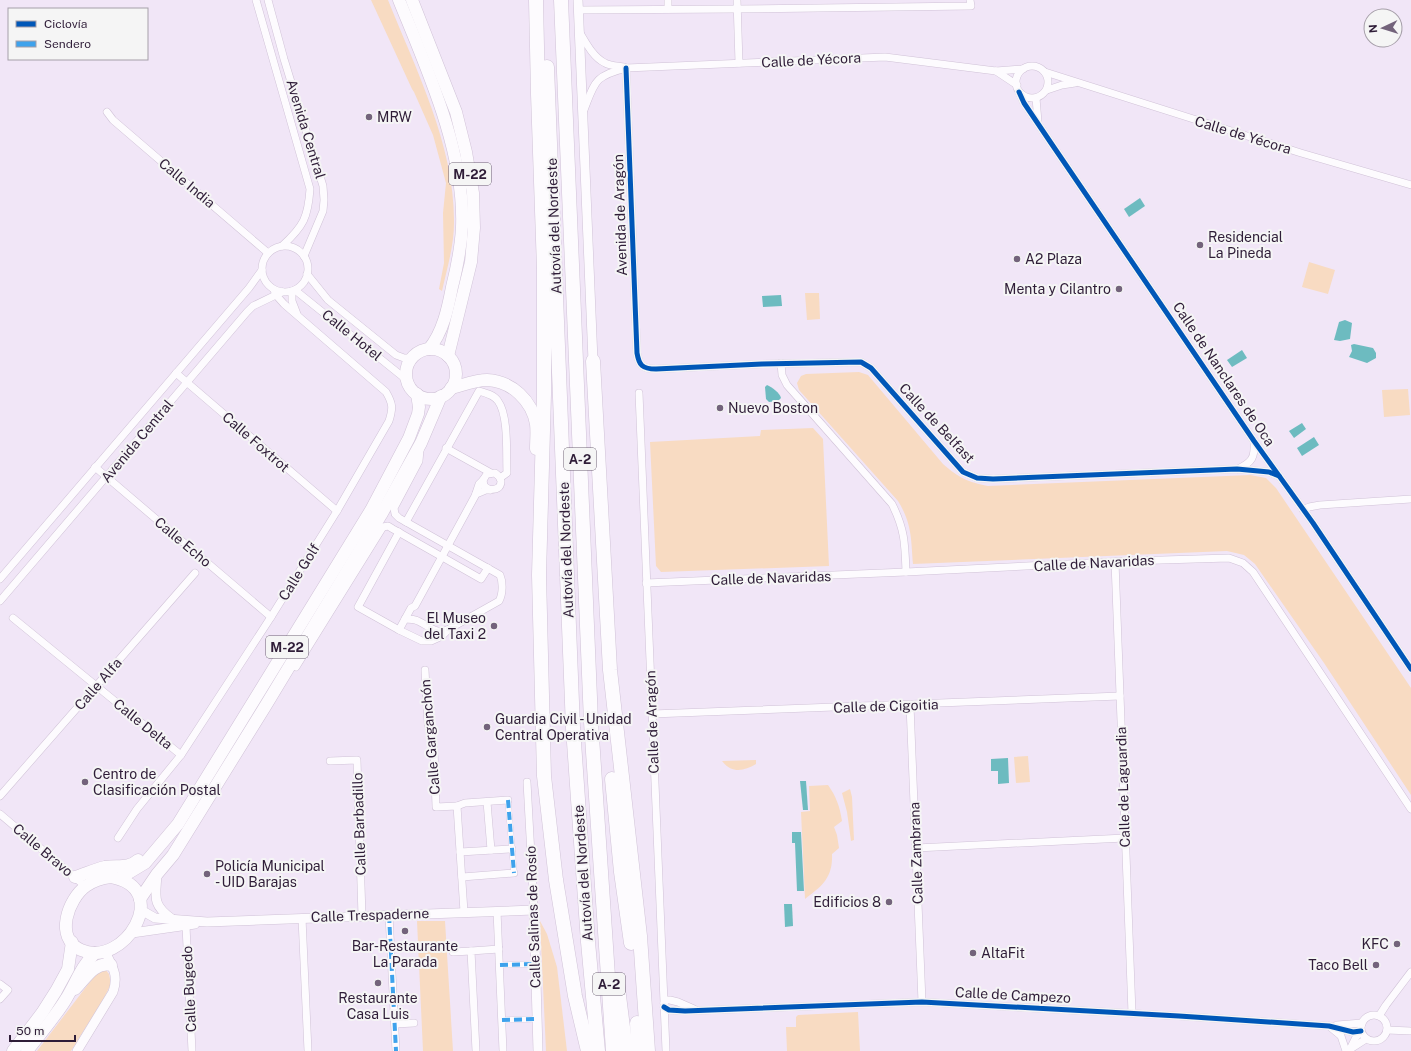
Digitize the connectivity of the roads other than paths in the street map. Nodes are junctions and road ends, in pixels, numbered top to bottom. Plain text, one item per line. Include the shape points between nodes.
1 (256, 0) edge
2 (268, 0) edge
3 (399, 0) edge
4 (412, 0) edge
5 (536, 0) edge
6 (544, 0) edge
7 (561, 0) edge
8 (668, 0) edge
9 (737, 0) edge
10 (809, 0) edge
11 (970, 3) edge
12 (880, 4) edge
13 (578, 5) edge
14 (810, 8) junction
15 (668, 9) junction
16 (737, 10) junction
17 (538, 24) junction
18 (580, 32) junction
19 (739, 63) junction
20 (626, 68) junction
21 (1023, 69) junction
22 (996, 71) junction
23 (1045, 72) junction
24 (1076, 83) junction
25 (1018, 89) junction
26 (1047, 90) junction
27 (1036, 98) junction
28 (584, 110) junction
29 (107, 112) dead end
30 (1038, 124) junction
31 (1411, 185) edge
32 (282, 246) junction
33 (268, 252) junction
34 (304, 256) junction
35 (262, 270) junction
36 (307, 274) junction
37 (293, 290) junction
38 (277, 292) junction
39 (298, 316) junction
40 (429, 349) junction
41 (448, 356) junction
42 (412, 358) junction
43 (593, 361) junction
44 (638, 361) joint
45 (781, 363) junction
46 (176, 373) junction
47 (408, 381) junction
48 (187, 382) junction
49 (451, 388) junction
50 (639, 393) dead end
51 (417, 394) junction
52 (441, 396) junction
53 (562, 427) junction
54 (1254, 441) junction
55 (421, 443) junction
56 (446, 448) junction
57 (95, 467) junction
58 (1237, 469) junction
59 (491, 473) junction
60 (106, 476) junction
61 (1279, 476) junction
62 (500, 478) junction
63 (483, 480) junction
64 (490, 490) junction
65 (476, 494) junction
66 (1411, 499) edge
67 (1303, 510) junction
68 (337, 511) junction
69 (406, 522) junction
70 (399, 532) junction
71 (540, 535) junction
72 (448, 545) junction
73 (442, 556) junction
74 (1115, 562) junction
75 (488, 568) junction
76 (906, 572) junction
77 (195, 573) dead end
78 (0, 579) edge
79 (646, 583) junction
80 (0, 601) edge
81 (415, 606) junction
82 (271, 617) junction
83 (13, 618) dead end
84 (405, 619) junction
85 (416, 620) junction
86 (449, 629) junction
87 (399, 630) junction
88 (1411, 669) edge
89 (425, 670) dead end
90 (96, 686) junction
91 (1120, 696) junction
92 (266, 705) junction
93 (910, 705) junction
94 (652, 714) junction
95 (181, 755) junction
96 (330, 760) dead end
97 (527, 782) dead end
98 (0, 796) edge
99 (508, 800) joint
100 (487, 802) junction
101 (457, 806) junction
102 (1411, 809) edge
103 (0, 814) edge
104 (178, 824) junction
105 (118, 838) dead end
106 (1125, 838) junction
107 (512, 848) junction
108 (916, 848) junction
109 (491, 850) junction
110 (460, 852) junction
111 (514, 873) joint
112 (157, 874) junction
113 (75, 877) junction
114 (462, 877) junction
115 (120, 878) junction
116 (85, 886) junction
117 (140, 904) junction
118 (534, 910) junction
119 (497, 911) junction
120 (464, 912) junction
121 (389, 915) junction
122 (362, 916) junction
123 (604, 917) junction
124 (302, 918) junction
125 (172, 919) junction
126 (206, 922) junction
127 (186, 926) junction
128 (132, 933) junction
129 (72, 942) junction
130 (499, 949) junction
131 (471, 951) junction
132 (100, 952) junction
133 (453, 952) dead end
134 (535, 964) junction
135 (111, 965) junction
136 (500, 965) junction
137 (1411, 972) edge
138 (0, 984) edge
139 (575, 996) junction
140 (0, 999) edge
141 (66, 999) junction
142 (922, 1002) junction
143 (664, 1005) junction
144 (1132, 1013) junction
145 (1379, 1016) junction
146 (536, 1019) junction
147 (502, 1020) junction
148 (1362, 1022) junction
149 (414, 1023) dead end
150 (395, 1024) junction
151 (1329, 1026) junction
152 (1387, 1030) junction
153 (1361, 1031) junction
154 (1411, 1031) edge
155 (1366, 1039) junction
156 (13, 1051) edge
157 (27, 1051) edge
158 (77, 1051) edge
159 (192, 1051) edge
160 (308, 1051) edge
161 (396, 1051) edge
162 (476, 1051) edge
163 (503, 1051) edge
164 (538, 1051) edge
165 (580, 1051) edge
166 (588, 1051) edge
167 (598, 1051) edge
168 (613, 1051) edge
169 (626, 1051) edge
170 (638, 1051) edge
171 (648, 1051) edge
172 (666, 1051) edge
173 (1346, 1051) edge
174 (1349, 1051) edge

1 - 32 street, Avenida Central via 310,189 308,209 301,227
2 - 34 street, Avenida Central via 323,186 323,211
3 - 40 main road, M-22 via 444,117 455,156 461,193 462,227 458,259 440,331
4 - 41 main road, M-22 via 456,112 474,193 471,262
5 - 17 highway
6 - 53 highway, Autovía del Nordeste / A-2
7 - 123 highway, Autovía del Nordeste / A-2 via 591,722
8 - 15 street
9 - 16 street
10 - 14 street
11 - 12 street
12 - 14 street
13 - 15 street
13 - 18 street
14 - 16 street
15 - 16 street
16 - 19 street
17 - 53 highway via 553,382 555,410
17 - 71 highway via 544,284
18 - 20 street, Calle de Yécora via 597,57 605,63
18 - 28 street
19 - 20 street, Calle de Yécora
19 - 22 street, Calle de Yécora via 885,57
20 - 28 street, Calle de Yécora via 608,72 594,83
20 - 44 street, Avenida de Aragón
21 - 22 street, Calle de Yécora
21 - 23 street via 1036,67
21 - 25 street via 1016,79
22 - 25 street, Calle de Yécora
23 - 24 street, Calle de Yécora
23 - 26 street via 1048,77
24 - 26 street, Calle de Yécora
24 - 31 street, Calle de Yécora
25 - 27 street via 1024,96
25 - 30 street, Calle de Nanclares de Oca
26 - 27 street
27 - 30 street, Calle de Nanclares de Oca
28 - 43 street
29 - 33 street, Calle India via 113,120
30 - 54 street, Calle de Nanclares de Oca
32 - 33 street
32 - 34 street via 298,250
33 - 35 street
34 - 36 street
35 - 38 street via 263,278
35 - 46 street, Avenida Central
36 - 37 street via 300,286
36 - 42 street, Calle Hotel via 328,300 396,355
37 - 38 street
37 - 39 street via 292,301
37 - 47 street, Calle Hotel
38 - 39 street, Calle Golf via 284,304
38 - 48 street, Avenida Central via 247,312
39 - 68 street, Calle Golf via 386,392 392,401 389,421
40 - 41 main road via 436,349
40 - 42 main road via 422,350
41 - 49 main road via 455,366 456,374
42 - 47 main road via 406,374
43 - 170 highway via 597,500 612,767 621,872 635,981
43 - 171 highway via 610,670 640,936
44 - 45 street, Calle de Belfast via 648,369
45 - 58 street, Calle de Belfast via 861,362 871,368 963,472 977,478
45 - 76 street via 782,375 787,385 892,504 900,518 904,536
46 - 48 street, Calle Foxtrot
46 - 57 street, Avenida Central
47 - 51 main road
48 - 60 street, Avenida Central
48 - 68 street, Calle Foxtrot
49 - 52 main road
49 - 71 main road via 488,380 501,383 514,388 532,410 536,424
50 - 79 street, Calle de Aragón
51 - 52 main road via 433,398
51 - 104 main road, M-22 via 418,414 409,438 371,510
52 - 55 main road, M-22
53 - 167 highway, Autovía del Nordeste / A-2 via 573,728
54 - 58 street via 1254,456 1251,461
54 - 61 street, Calle de Nanclares de Oca
55 - 69 street via 419,461 394,508 395,514
55 - 92 main road, M-22 via 381,515
56 - 59 street
56 - 62 street via 479,391 494,397 505,416 507,473
56 - 69 street
57 - 60 street, Calle Echo
57 - 78 street, Avenida Central
58 - 61 street, Calle de Belfast via 1269,472
59 - 62 street
59 - 63 street
60 - 80 street, Avenida Central
60 - 82 street, Calle Echo
61 - 67 street, Calle de Nanclares de Oca
62 - 64 street via 501,482 497,489
63 - 64 street via 484,486
63 - 65 street
64 - 65 street
65 - 72 street
66 - 67 street via 1320,505
67 - 88 street, Calle de Nanclares de Oca
68 - 82 street, Calle Golf
69 - 72 street
70 - 73 street
70 - 87 street via 358,607
70 - 92 street via 388,526 383,527 286,682
71 - 139 highway via 544,776 556,880
72 - 73 street
72 - 75 street
73 - 75 street via 482,580
73 - 81 street
74 - 76 street, Calle de Navaridas
74 - 91 street, Calle de Laguardia
74 - 102 street, Calle de Navaridas via 1229,558 1243,563 1252,572
75 - 86 street via 501,577 499,601
76 - 79 street, Calle de Navaridas
77 - 90 street, Calle Alfa
79 - 94 street, Calle de Aragón
81 - 84 street
81 - 85 street
82 - 95 street, Calle Golf
83 - 90 street, Calle Delta
84 - 85 street
84 - 87 street
85 - 86 street via 435,630
86 - 87 street via 442,636 422,642
89 - 101 street, Calle Garganchón via 428,724 434,748 436,806
90 - 95 street, Calle Delta
90 - 98 street, Calle Alfa
91 - 93 street, Calle de Cigoitia
91 - 106 street, Calle de Laguardia
92 - 112 main road, M-22 via 173,855
93 - 94 street, Calle de Cigoitia
93 - 108 street, Calle Zambrana
94 - 143 street, Calle de Aragón
95 - 105 street, Calle Golf via 137,809
96 - 122 street, Calle Barbadillo via 357,760
97 - 118 street, Calle Salinas de Rosío
99 - 100 street, Calle Garganchón
99 - 107 street, Calle Garganchón
100 - 101 street, Calle Garganchón
100 - 109 street
101 - 110 street, Calle Garganchón
103 - 113 street, Calle Bravo
104 - 113 main road via 134,864 125,867 104,867
104 - 115 main road, M-22 via 145,863
106 - 108 street
106 - 144 street, Calle de Laguardia
107 - 109 street
107 - 111 street, Calle Garganchón
108 - 142 street, Calle Zambrana
109 - 110 street
110 - 114 street, Calle Garganchón
111 - 114 street, Calle Garganchón
112 - 117 main road, M-22
112 - 125 street via 155,898 159,908
113 - 116 street, Calle Bravo
114 - 120 street, Calle Garganchón
115 - 116 main road via 100,878
115 - 117 main road via 137,891
116 - 129 main road via 76,896 68,914 66,923
117 - 125 street, Calle Trespaderne via 156,918
117 - 128 main road via 138,921
118 - 119 street, Calle Trespaderne
118 - 134 street, Calle Salinas de Rosío
119 - 120 street, Calle Trespaderne
119 - 130 street
120 - 121 street, Calle Trespaderne
121 - 122 street, Calle Trespaderne
121 - 150 street
122 - 124 street, Calle Trespaderne
123 - 168 highway, Autovía del Nordeste / A-2
123 - 169 highway via 617,980
124 - 126 street, Calle Trespaderne
124 - 160 street
125 - 126 street, Calle Trespaderne
126 - 127 street, Calle Trespaderne
127 - 128 street, Calle Trespaderne
127 - 159 street, Calle Bugedo
128 - 132 main road via 113,948
129 - 132 main road via 79,949
129 - 156 main road via 68,969 42,1013
130 - 131 street
130 - 136 street
131 - 133 street
131 - 162 street
132 - 135 street
132 - 141 main road via 88,960
134 - 136 street
134 - 146 street, Calle Salinas de Rosío
135 - 141 main road via 100,965 95,968
135 - 158 street via 116,977 113,992
136 - 147 street
137 - 145 street
138 - 140 street via 8,990
139 - 165 highway
139 - 166 highway
141 - 157 main road
142 - 143 street, Calle de Campezo via 698,1011 675,1010
142 - 144 street, Calle de Campezo
143 - 172 street, Calle de Aragón
144 - 151 street, Calle de Campezo
145 - 148 street via 1368,1016
145 - 152 street via 1386,1022
146 - 147 street
146 - 164 street, Calle Salinas de Rosío
147 - 163 street
148 - 151 street, Calle de Campezo
148 - 153 street
149 - 150 street
150 - 161 street
151 - 153 street, Calle de Campezo via 1353,1032
151 - 173 street via 1341,1036
152 - 154 street
152 - 155 street via 1381,1040
153 - 155 street
153 - 174 street
155 - 174 street

